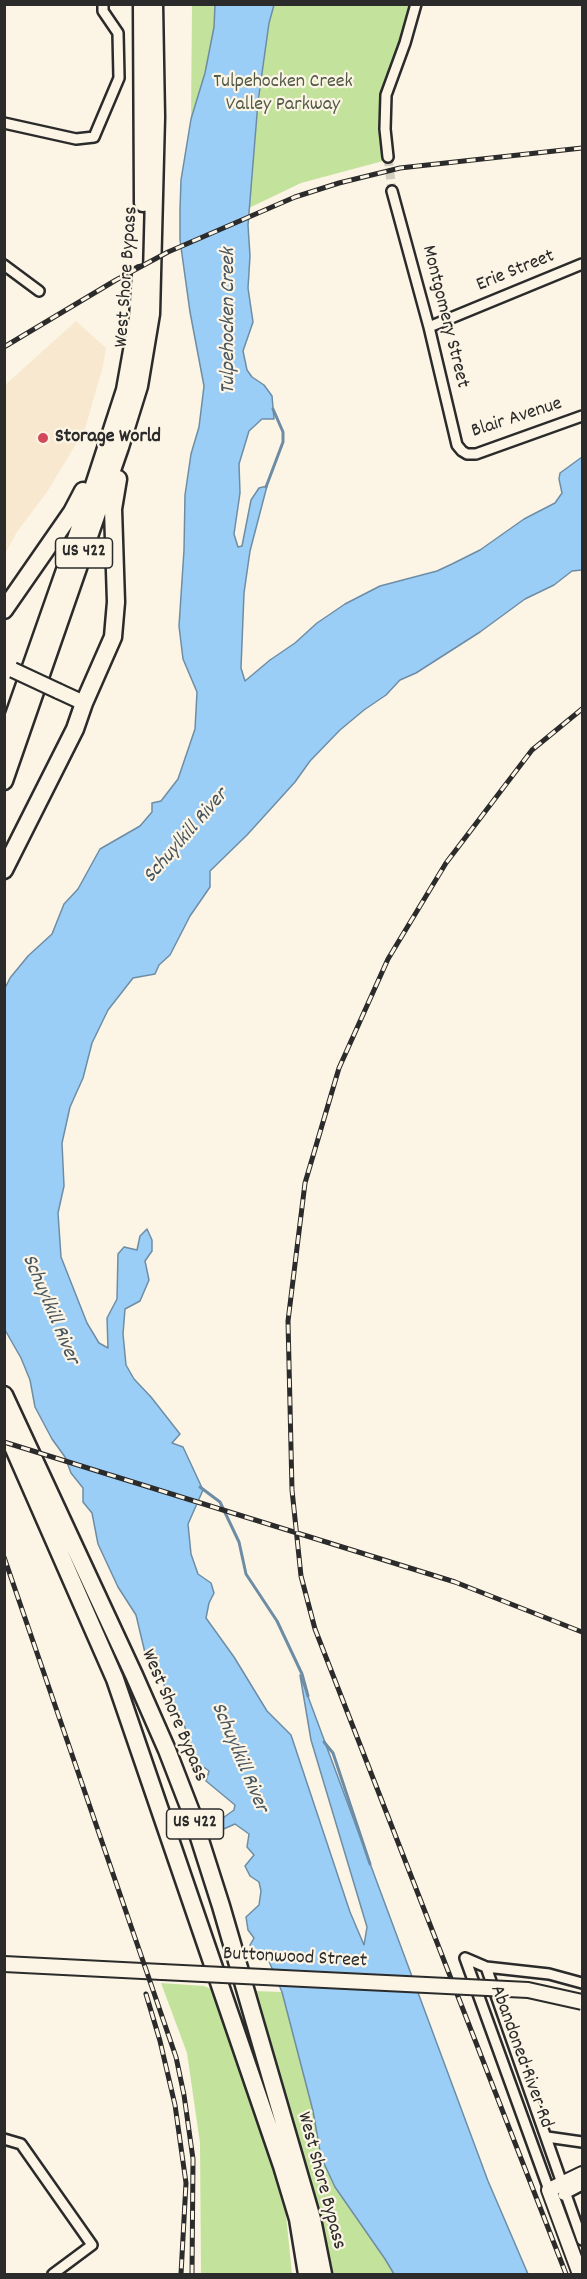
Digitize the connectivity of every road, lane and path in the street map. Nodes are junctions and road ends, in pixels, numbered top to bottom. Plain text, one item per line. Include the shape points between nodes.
1 (103, 4) edge
2 (142, 4) edge
3 (154, 4) edge
4 (163, 4) edge
5 (416, 4) edge
6 (4, 123) edge
7 (388, 157) tunnel mouth
8 (392, 190) tunnel mouth
9 (154, 215) junction
10 (582, 264) edge
11 (4, 265) edge
12 (39, 291) dead end
13 (150, 321) junction
14 (429, 327) junction
15 (131, 358) junction
16 (582, 416) edge
17 (462, 451) joint
18 (4, 610) edge
19 (9, 667) edge
20 (84, 703) junction
21 (4, 744) edge
22 (4, 781) edge
23 (4, 870) edge
24 (4, 1395) edge
25 (4, 1426) edge
26 (4, 1964) edge
27 (486, 1967) junction
28 (582, 1983) edge
29 (582, 2002) edge
30 (547, 2137) junction
31 (4, 2139) edge
32 (582, 2142) edge
33 (582, 2174) edge
34 (582, 2185) edge
35 (565, 2189) junction
36 (551, 2195) junction
37 (582, 2240) edge
38 (53, 2274) edge
39 (307, 2274) edge
40 (323, 2274) edge
41 (580, 2274) edge

1 - 6 street via 118,33 119,78 94,137 76,139
2 - 15 highway, West Shore Bypass / US 422 via 142,246
3 - 9 highway, West Shore Bypass / US 422
4 - 9 highway
5 - 7 street via 386,95
8 - 14 street, Montgomery Street
9 - 13 highway, West Shore Bypass / US 422
10 - 14 street, Erie Street
11 - 12 street
13 - 20 highway via 146,390 114,497 115,626 109,650
13 - 22 highway, West Shore Bypass / US 422 via 139,386 120,447
14 - 17 street, Montgomery Street via 457,445
15 - 18 highway via 78,503
15 - 21 highway, West Shore Bypass / US 422 via 94,485
16 - 17 street, Blair Avenue via 476,454
19 - 20 street, bridge
20 - 23 highway via 75,729
24 - 40 highway, West Shore Bypass / US 422 via 134,1675 191,1812 312,2219
25 - 39 highway, West Shore Bypass / US 422 via 115,1679 282,2166 298,2219
26 - 29 street, Buttonwood Street, bridge via 528,1990
27 - 28 street, Abandoned River Rd via 549,1974
27 - 30 street, Abandoned River Rd
27 - 36 street, Abandoned River Rd via 465,1958
30 - 32 street, Abandoned River Rd
30 - 35 street, Abandoned River Rd
31 - 38 street via 21,2144 93,2245
33 - 35 street
34 - 35 street
35 - 36 street
35 - 37 street, Abandoned River Rd
36 - 41 street

